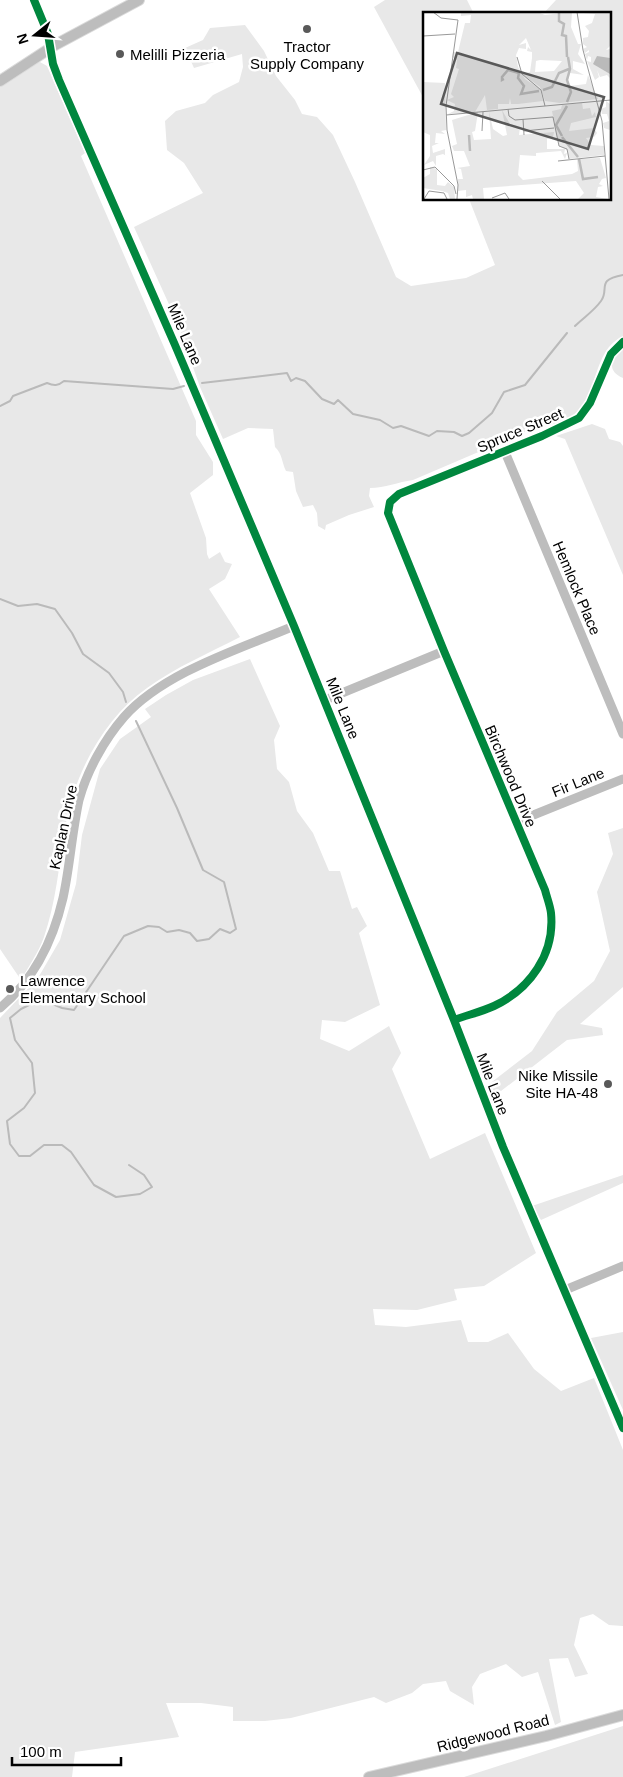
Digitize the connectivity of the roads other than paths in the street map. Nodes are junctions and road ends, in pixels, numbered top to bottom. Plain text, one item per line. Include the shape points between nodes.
1 (34, 0) edge
2 (139, 0) edge
3 (50, 49) junction
4 (0, 81) edge
5 (623, 342) edge
6 (505, 452) junction
7 (390, 502) joint
8 (294, 626) junction
9 (444, 651) junction
10 (325, 700) junction
11 (623, 734) edge
12 (623, 779) edge
13 (516, 822) junction
14 (0, 1008) edge
15 (454, 1020) junction
16 (623, 1266) edge
17 (565, 1290) junction
18 (623, 1428) edge
19 (623, 1716) edge
20 (369, 1777) edge

1 - 3 street, Mile Lane via 46,28
2 - 3 main road
3 - 4 main road
3 - 8 street, Mile Lane via 59,80
5 - 6 street, Spruce Street via 611,354 590,403 579,418
6 - 7 street, Spruce Street via 399,494
6 - 11 street, Hemlock Place
7 - 9 street, Birchwood Drive via 388,513
8 - 10 street, Mile Lane
8 - 14 street, Kaplan Drive via 175,678 125,716 111,734 95,761 80,798 54,931 24,986
9 - 10 street
9 - 13 street, Birchwood Drive
10 - 15 street, Mile Lane
12 - 13 street, Fir Lane
13 - 15 street, Birchwood Drive via 551,912 546,952 524,988 493,1006
15 - 17 street, Mile Lane via 503,1147
16 - 17 street
17 - 18 street, Mile Lane
19 - 20 main road, Ridgewood Road

